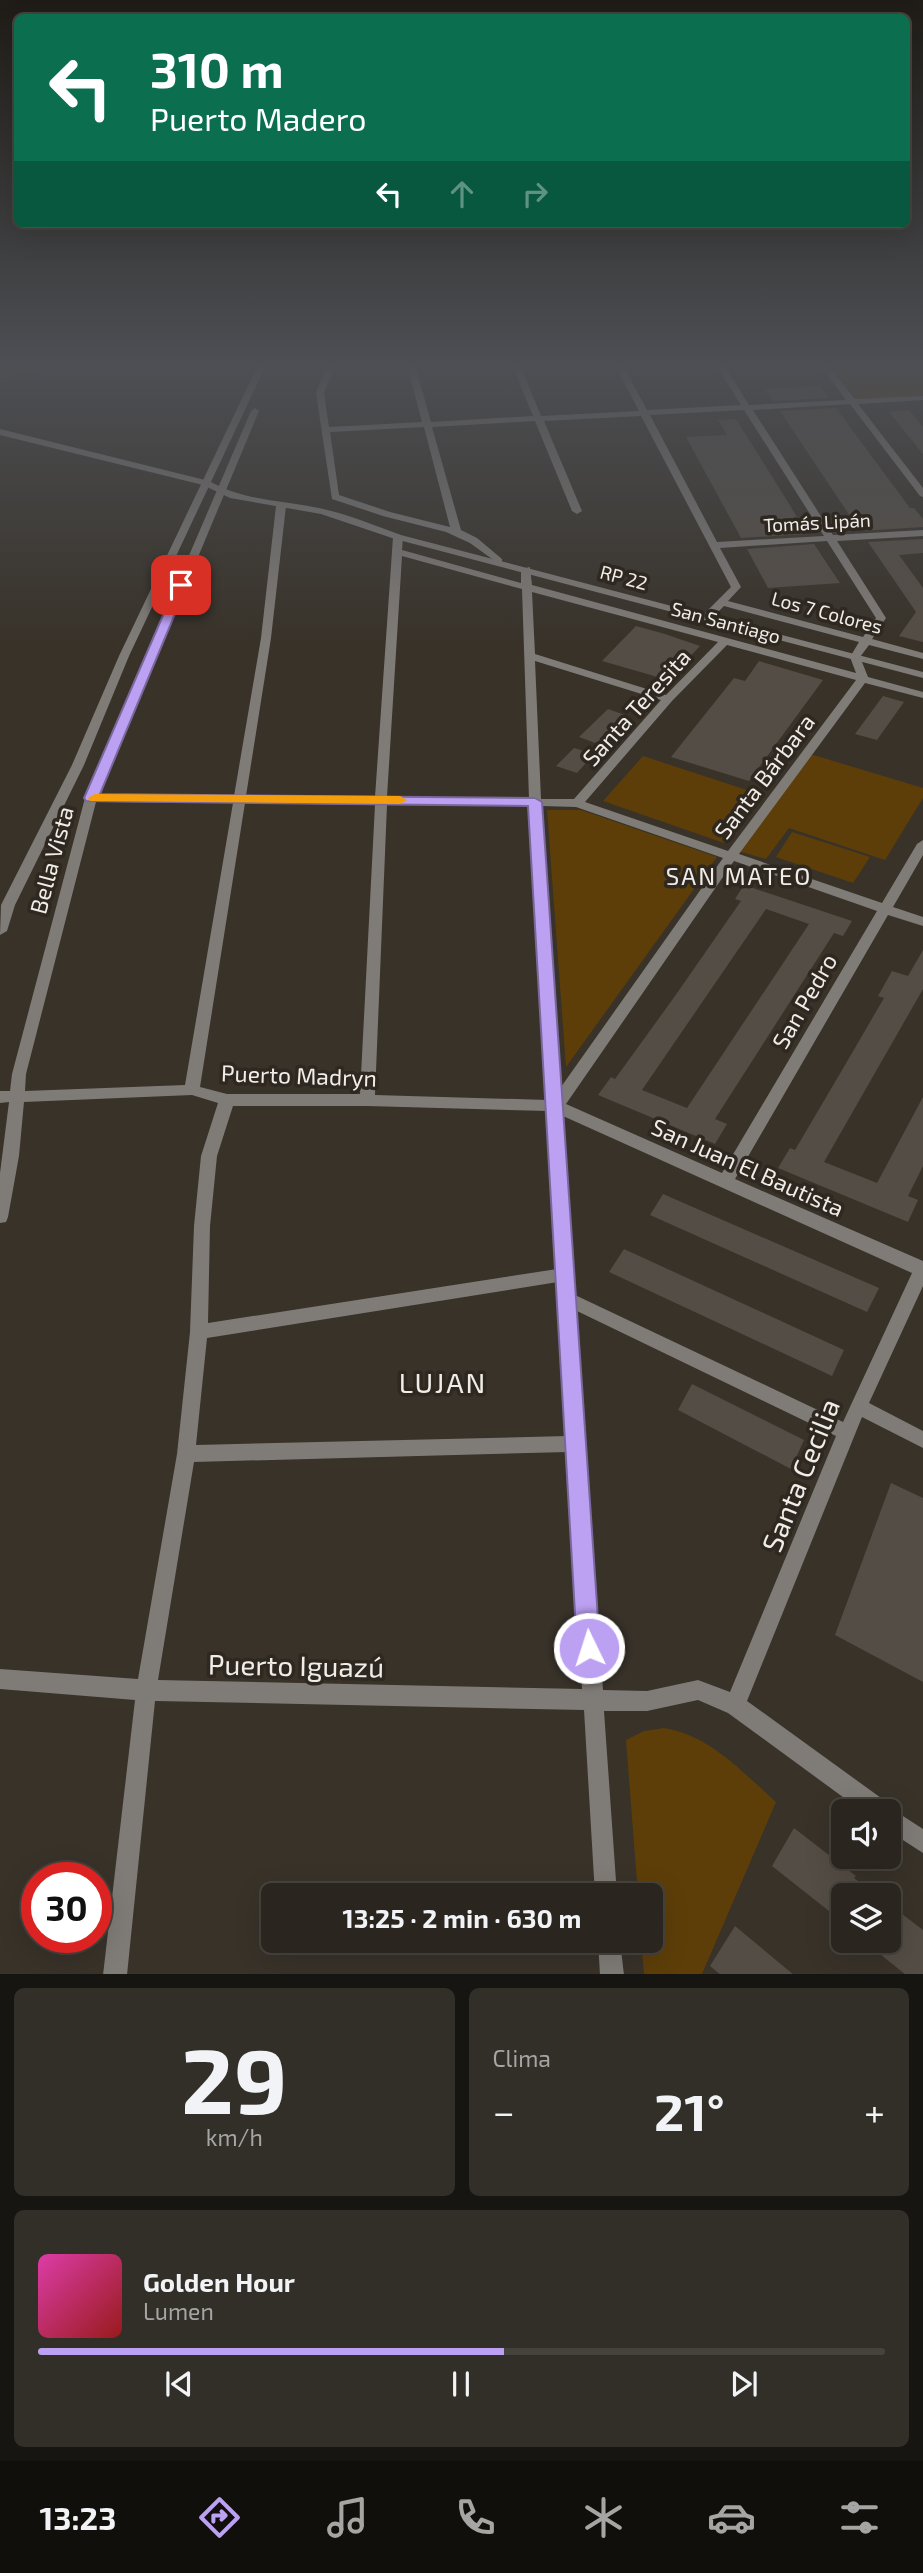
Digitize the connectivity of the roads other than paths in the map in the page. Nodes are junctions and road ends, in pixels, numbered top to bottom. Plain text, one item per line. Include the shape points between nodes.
1 (101, 457) edge
2 (218, 457) edge
3 (237, 457) edge
4 (329, 457) edge
5 (437, 457) edge
6 (555, 457) edge
7 (666, 457) edge
8 (779, 457) edge
9 (895, 457) edge
10 (206, 483) junction
11 (222, 494) junction
12 (923, 494) edge
13 (281, 506) junction
14 (577, 511) dead end
15 (456, 530) junction
16 (923, 533) edge
17 (398, 537) junction
18 (831, 538) junction
19 (714, 545) junction
20 (398, 552) junction
21 (499, 561) dead end
22 (526, 569) junction
23 (527, 587) junction
24 (721, 602) junction
25 (707, 617) junction
26 (726, 640) junction
27 (866, 640) junction
28 (529, 656) junction
29 (923, 656) edge
30 (855, 657) junction
31 (923, 675) edge
32 (863, 678) junction
33 (923, 695) edge
34 (668, 699) junction
35 (91, 798) junction
36 (241, 800) junction
37 (381, 800) junction
38 (535, 802) junction
39 (577, 803) junction
40 (923, 844) edge
41 (730, 857) junction
42 (885, 909) junction
43 (923, 922) edge
44 (0, 931) edge
45 (192, 1090) junction
46 (8, 1096) edge
47 (228, 1100) junction
48 (367, 1100) junction
49 (556, 1106) junction
50 (725, 1182) junction
51 (0, 1217) edge
52 (923, 1269) edge
53 (566, 1274) junction
54 (568, 1299) junction
55 (199, 1332) junction
56 (858, 1406) junction
57 (848, 1433) junction
58 (923, 1440) edge
59 (576, 1444) junction
60 (186, 1454) junction
61 (0, 1679) edge
62 (146, 1690) junction
63 (592, 1699) junction
64 (735, 1705) junction
65 (864, 1799) edge
66 (901, 1826) edge
67 (923, 1842) edge
68 (605, 1883) edge
69 (610, 1953) edge
70 (116, 1974) edge
71 (612, 1974) edge

1 - 10 street
2 - 10 street
3 - 11 street, Bella Vista
4 - 15 street via 335,497
5 - 15 street
6 - 14 street
7 - 19 street
8 - 18 street
9 - 12 street
10 - 11 street
10 - 44 street via 78,765 8,905
11 - 13 street, RP 22
11 - 35 street, Bella Vista
13 - 17 street, RP 22 via 317,510
13 - 36 street
15 - 21 street via 478,541
16 - 18 street, Tomás Lipán
17 - 20 street
17 - 22 street, RP 22
18 - 19 street, Tomás Lipán
18 - 27 street via 881,618
19 - 24 street via 736,587
20 - 23 street, San Santiago
20 - 37 street
22 - 23 street
22 - 25 street, RP 22
23 - 26 street, San Santiago
23 - 28 street
24 - 25 street
24 - 27 street, Los 7 Colores
25 - 30 street, RP 22
26 - 32 street, San Santiago
26 - 34 street, Santa Teresita
27 - 29 street, Los 7 Colores
27 - 30 street
28 - 34 street
28 - 38 street
30 - 31 street, RP 22
30 - 32 street
32 - 33 street, San Santiago
32 - 41 street, Santa Bárbara
34 - 39 street, Santa Teresita
35 - 36 street
35 - 46 street, Bella Vista via 19,1074
36 - 37 street
36 - 45 street
37 - 38 street
37 - 48 street
38 - 39 street
38 - 49 street
39 - 41 street
40 - 42 street, San Pedro
41 - 42 street
41 - 49 street, Santa Bárbara
42 - 43 street
42 - 50 street, San Pedro
45 - 46 street, Puerto Madryn
45 - 47 street, Puerto Madryn
46 - 51 street, Bella Vista via 11,1156
47 - 48 street, Puerto Madryn
47 - 55 street via 209,1156
48 - 49 street, Puerto Madryn
49 - 50 street, San Juan El Bautista
49 - 53 street
50 - 52 street, San Juan El Bautista
52 - 56 street, Santa Cecilia
53 - 54 street
53 - 55 street
54 - 57 street
54 - 59 street
55 - 60 street
56 - 57 street, Santa Cecilia
56 - 58 street
57 - 64 street, Santa Cecilia
59 - 60 street
59 - 63 street
60 - 62 street
61 - 62 street, Puerto Iguazú
62 - 63 street, Puerto Iguazú
62 - 70 street
63 - 64 street, Puerto Iguazú via 647,1701 698,1690
63 - 68 street
64 - 65 street, Puerto Iguazú
66 - 67 street
69 - 71 street

